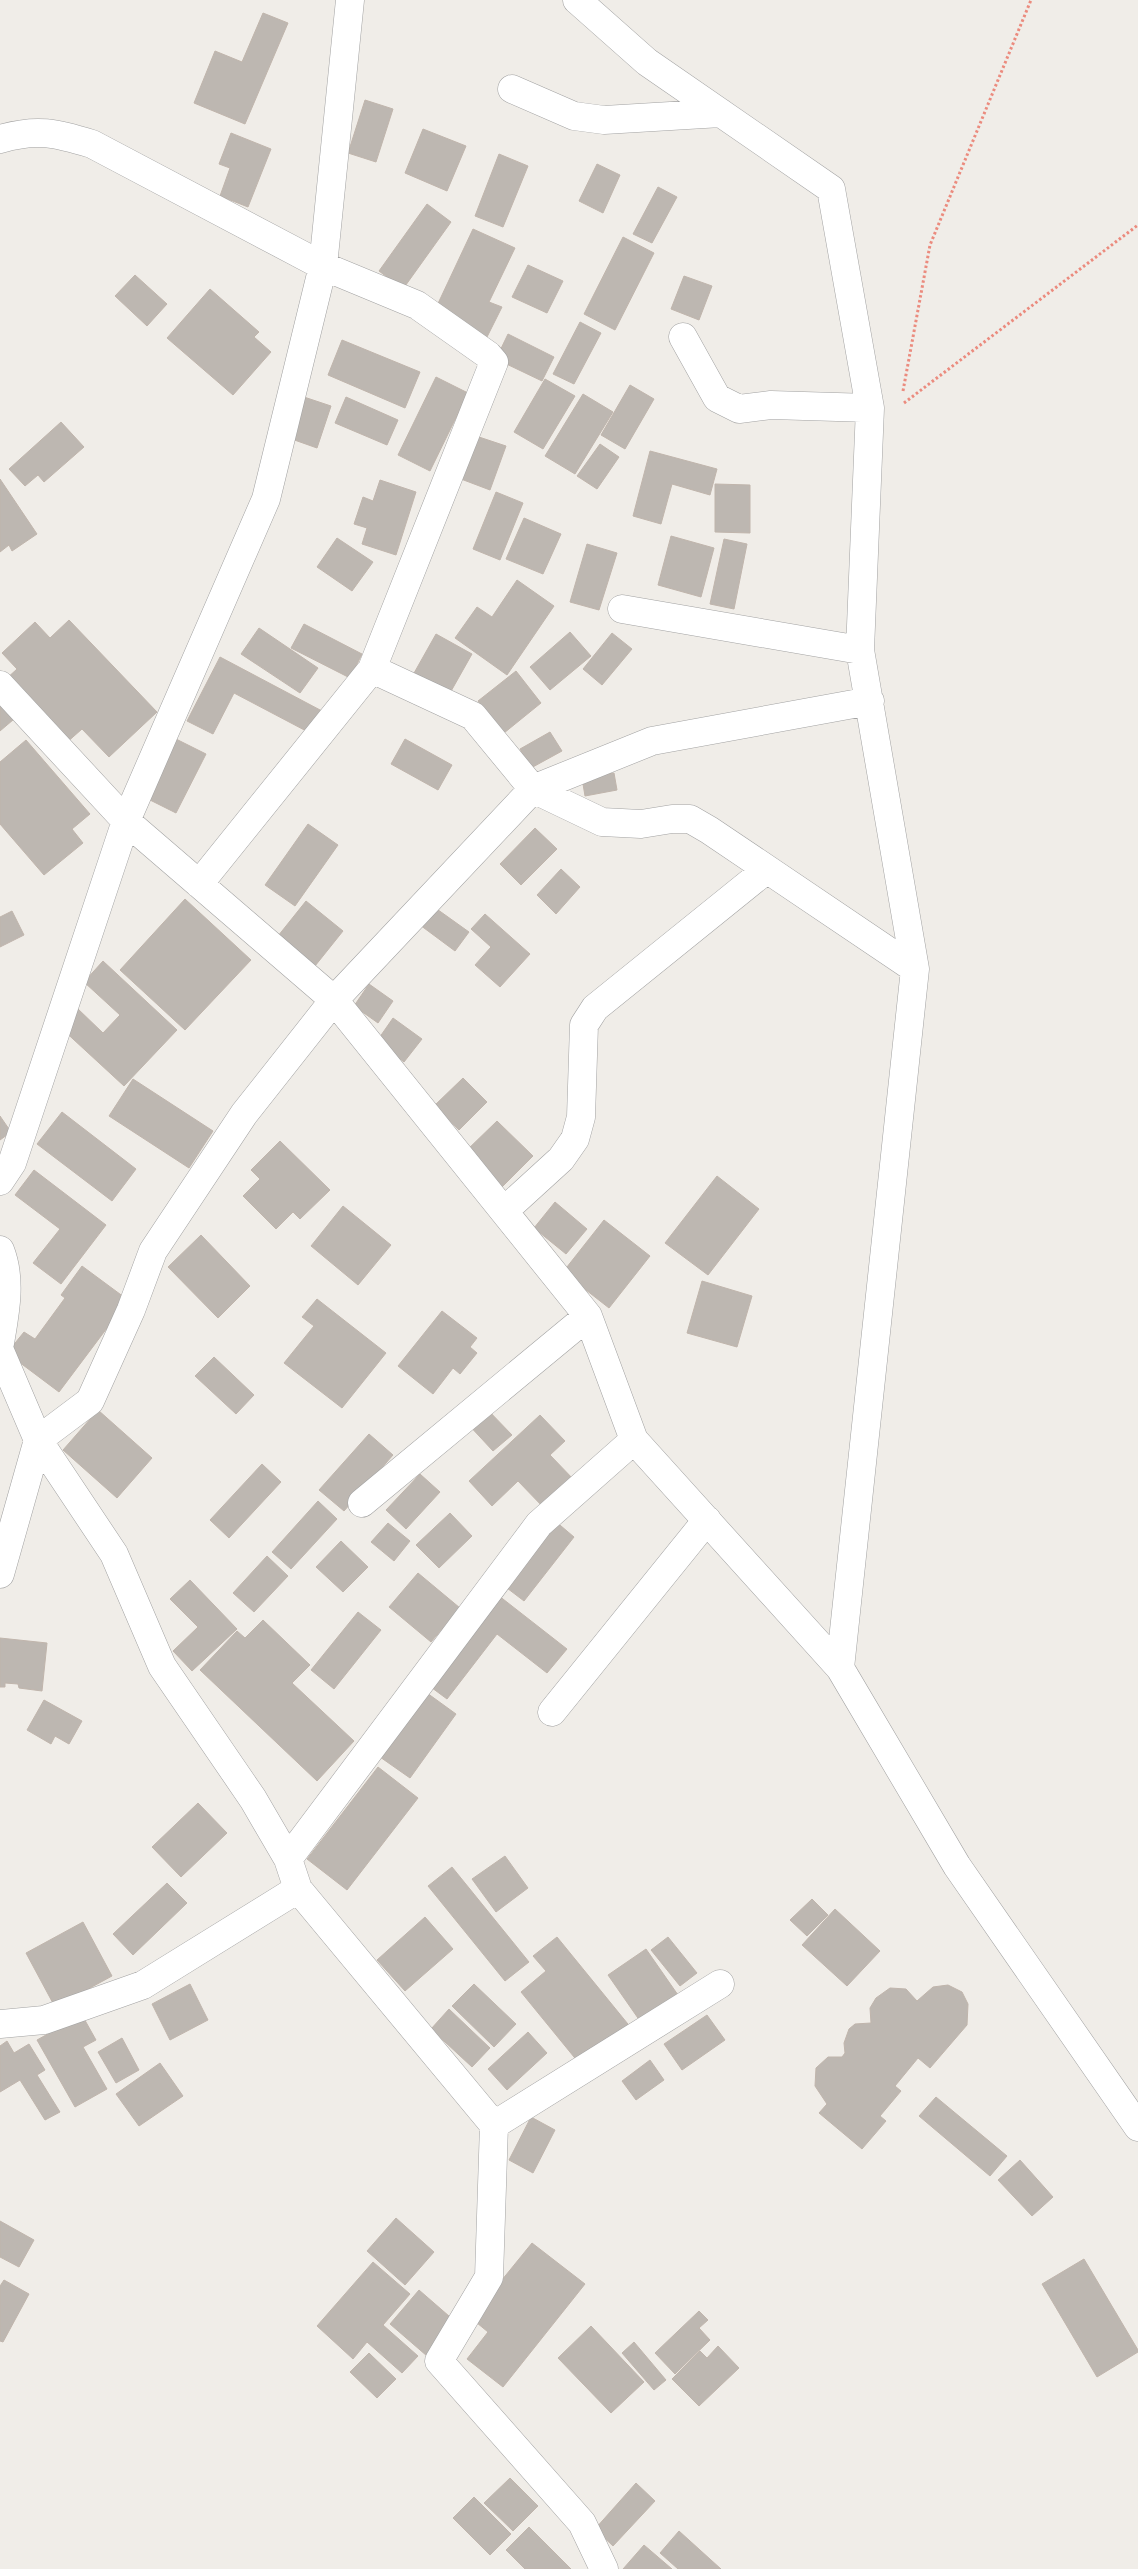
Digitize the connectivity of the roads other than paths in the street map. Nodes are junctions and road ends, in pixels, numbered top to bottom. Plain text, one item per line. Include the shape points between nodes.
1 (350, 0) edge
2 (577, 0) edge
3 (512, 89) dead end
4 (721, 113) junction
5 (0, 140) edge
6 (323, 266) junction
7 (683, 337) dead end
8 (870, 408) junction
9 (622, 609) dead end
10 (860, 650) junction
11 (372, 669) junction
12 (0, 685) edge
13 (870, 701) junction
14 (533, 789) junction
15 (126, 821) junction
16 (766, 870) junction
17 (199, 884) junction
18 (915, 968) junction
19 (334, 1000) junction
20 (0, 1181) edge
21 (504, 1211) junction
22 (0, 1250) edge
23 (588, 1316) junction
24 (0, 1343) edge
25 (0, 1351) edge
26 (38, 1440) junction
27 (634, 1440) junction
28 (362, 1503) dead end
29 (707, 1520) junction
30 (0, 1574) edge
31 (840, 1668) junction
32 (552, 1712) dead end
33 (288, 1859) junction
34 (298, 1889) junction
35 (720, 1984) dead end
36 (0, 2024) edge
37 (494, 2125) junction
38 (1138, 2127) edge
39 (604, 2569) edge

1 - 6 street
2 - 4 street via 647,62
3 - 4 street via 574,116 604,120
4 - 8 street via 831,189
5 - 6 street via 20,134 56,133 92,144
6 - 11 street via 417,305 494,362
6 - 15 street via 266,499
7 - 8 street via 717,398 739,409 771,405
8 - 10 street
9 - 10 street
10 - 13 street
11 - 14 street via 473,716
11 - 17 street
12 - 15 street
13 - 14 street via 652,741
13 - 18 street
14 - 16 street via 602,822 641,824 690,819
14 - 19 street
15 - 17 street
15 - 20 street via 12,1163
16 - 18 street
16 - 21 street via 595,1008 584,1025 581,1116 575,1139 561,1159
17 - 19 street
18 - 31 street
19 - 21 street
19 - 26 street via 244,1114 154,1251 90,1401
21 - 23 street
22 - 24 street via 7,1299
23 - 27 street
23 - 28 street
25 - 26 street
26 - 30 street
26 - 33 street via 114,1554 162,1666 253,1799
27 - 29 street
27 - 33 street via 538,1524
29 - 31 street
29 - 32 street
31 - 38 street via 957,1866
33 - 34 street
34 - 36 street via 144,1985 44,2020
34 - 37 street
35 - 37 street
37 - 39 street via 489,2277 440,2361 582,2523

